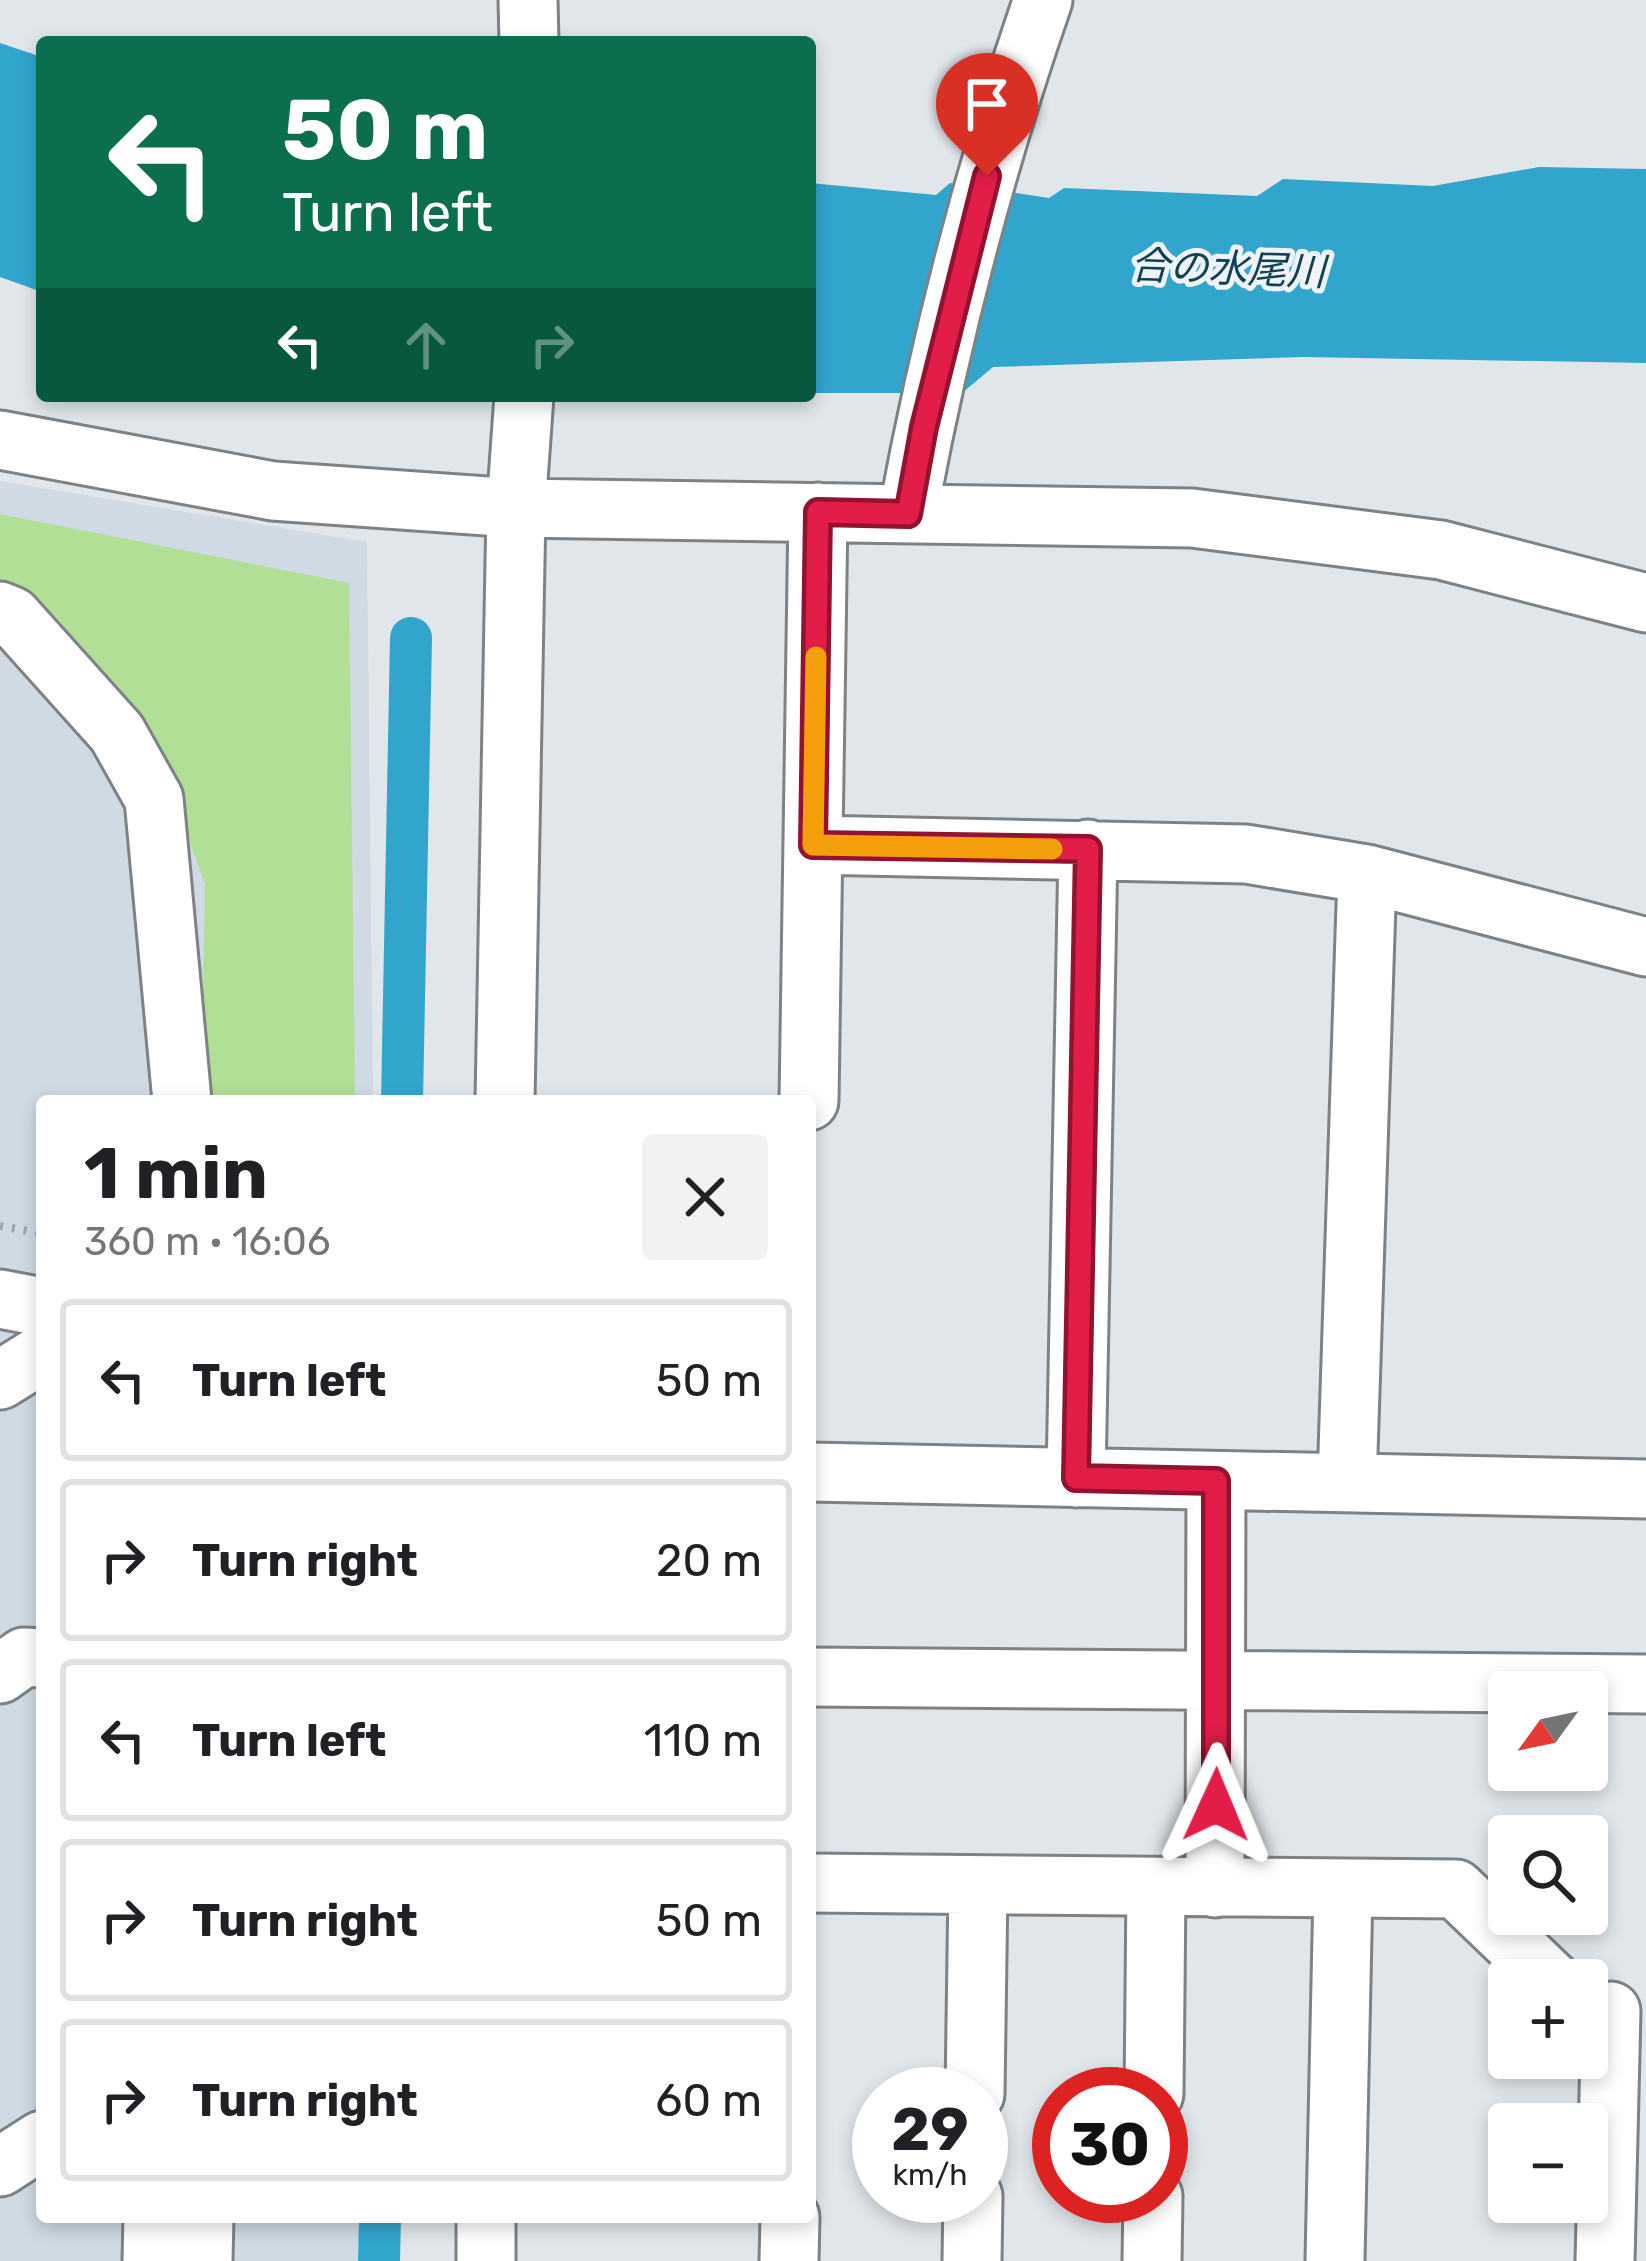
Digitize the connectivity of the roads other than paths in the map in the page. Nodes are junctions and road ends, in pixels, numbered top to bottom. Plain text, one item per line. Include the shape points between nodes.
1 (528, 0) edge
2 (1043, 0) edge
3 (529, 36) edge
4 (524, 402) edge
5 (0, 440) edge
6 (516, 508) junction
7 (818, 512) junction
8 (908, 514) junction
9 (1646, 603) edge
10 (0, 611) edge
11 (813, 845) junction
12 (1088, 849) junction
13 (1367, 874) junction
14 (1646, 947) edge
15 (181, 1095) edge
16 (505, 1095) edge
17 (809, 1095) edge
18 (0, 1299) edge
19 (36, 1306) edge
20 (36, 1358) edge
21 (0, 1380) edge
22 (816, 1472) edge
23 (1076, 1478) junction
24 (1216, 1481) junction
25 (1348, 1483) junction
26 (1646, 1489) edge
27 (36, 1658) edge
28 (0, 1674) edge
29 (816, 1677) edge
30 (1218, 1682) junction
31 (1646, 1684) edge
32 (816, 1883) edge
33 (978, 1885) junction
34 (1156, 1887) junction
35 (1215, 1888) junction
36 (1342, 1889) junction
37 (1529, 1959) edge
38 (1614, 2009) edge
39 (975, 2067) edge
40 (1154, 2067) edge
41 (36, 2144) edge
42 (0, 2167) edge
43 (153, 2223) edge
44 (204, 2223) edge
45 (486, 2223) edge
46 (790, 2223) edge
47 (973, 2223) edge
48 (1153, 2223) edge
49 (152, 2261) edge
50 (203, 2261) edge
51 (486, 2261) edge
52 (789, 2261) edge
53 (972, 2261) edge
54 (1152, 2261) edge
55 (1335, 2261) edge
56 (1605, 2261) edge

1 - 3 street
2 - 8 street via 998,129
4 - 6 street
5 - 6 street via 273,491
6 - 7 street
6 - 16 street
7 - 8 street
7 - 11 street
8 - 9 street via 1192,518 1441,550
10 - 15 street via 117,734 154,799
11 - 12 street
11 - 17 street
12 - 13 street via 1246,854
12 - 23 street
13 - 14 street
13 - 25 street
18 - 19 street
20 - 21 street
22 - 23 street
23 - 24 street
24 - 25 street
24 - 30 street
25 - 26 street
27 - 28 street
29 - 30 street
30 - 31 street
30 - 35 street
32 - 33 street
33 - 34 street
33 - 39 street
34 - 35 street
34 - 40 street
35 - 36 street
36 - 37 street via 1456,1889
36 - 55 street
38 - 56 street
41 - 42 street
43 - 49 street
44 - 50 street
45 - 51 street
46 - 52 street
47 - 53 street
48 - 54 street

